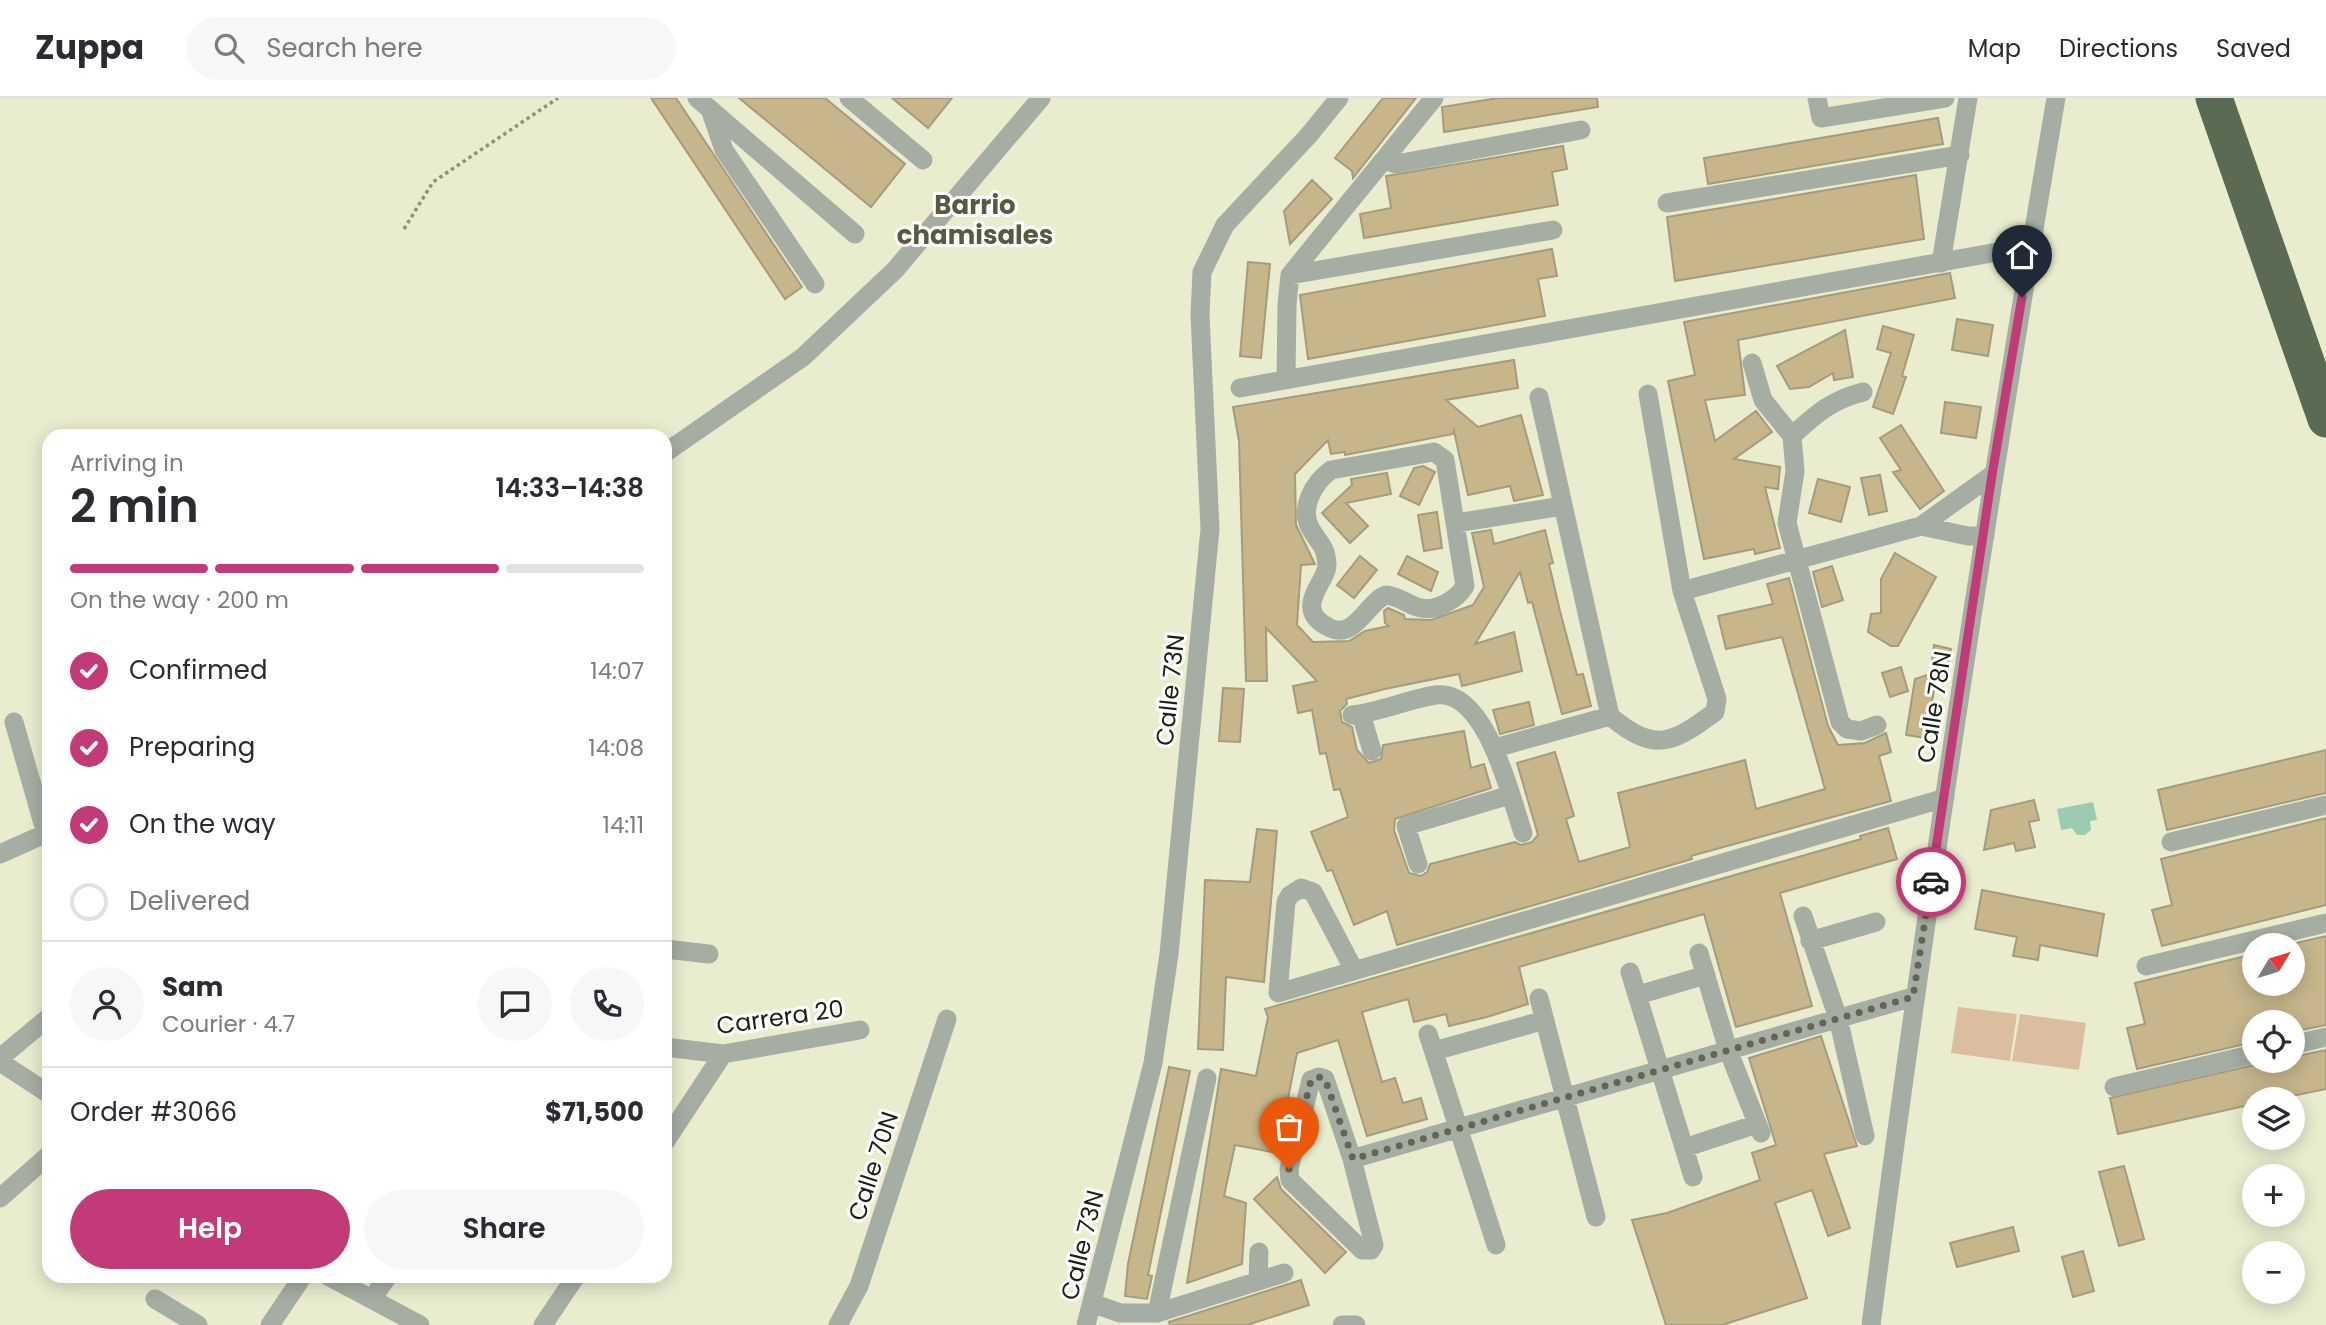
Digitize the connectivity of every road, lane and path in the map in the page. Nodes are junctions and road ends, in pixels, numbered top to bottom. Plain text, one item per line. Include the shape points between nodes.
1 (558, 98) edge
2 (849, 98) edge
3 (1041, 98) edge
4 (1339, 98) edge
5 (1434, 98) edge
6 (1817, 98) edge
7 (1945, 98) edge
8 (1968, 98) edge
9 (2056, 98) edge
10 (2214, 98) edge
11 (1913, 100) edge
12 (704, 105) edge
13 (1581, 130) dead end
14 (1960, 155) junction
15 (923, 160) dead end
16 (1385, 160) junction
17 (1667, 203) dead end
18 (404, 229) dead end
19 (1553, 230) dead end
20 (855, 234) dead end
21 (2031, 246) junction
22 (1941, 264) junction
23 (1290, 275) junction
24 (816, 284) dead end
25 (1752, 363) dead end
26 (1286, 380) junction
27 (1240, 388) dead end
28 (1863, 392) dead end
29 (1648, 394) dead end
30 (1539, 397) dead end
31 (2326, 419) edge
32 (1792, 436) junction
33 (672, 448) edge
34 (1992, 475) junction
35 (1563, 506) junction
36 (1456, 523) junction
37 (1921, 526) junction
38 (1985, 536) junction
39 (1796, 561) junction
40 (1682, 591) junction
41 (1610, 716) junction
42 (14, 722) dead end
43 (1877, 725) dead end
44 (1495, 748) junction
45 (1372, 751) dead end
46 (1510, 795) junction
47 (1945, 798) junction
48 (2326, 805) edge
49 (42, 816) edge
50 (1523, 833) dead end
51 (42, 835) edge
52 (2171, 842) dead end
53 (0, 853) edge
54 (1418, 864) dead end
55 (1803, 916) dead end
56 (1876, 922) dead end
57 (2326, 923) edge
58 (1810, 941) junction
59 (672, 950) edge
60 (1699, 953) dead end
61 (709, 954) dead end
62 (2146, 966) dead end
63 (1354, 970) junction
64 (1630, 972) dead end
65 (1706, 975) junction
66 (1638, 995) junction
67 (1913, 997) junction
68 (1539, 998) dead end
69 (947, 1018) dead end
70 (1839, 1018) junction
71 (1545, 1020) junction
72 (42, 1023) edge
73 (860, 1030) dead end
74 (2326, 1037) edge
75 (2305, 1042) edge
76 (672, 1048) edge
77 (1728, 1050) junction
78 (723, 1054) junction
79 (2242, 1057) edge
80 (0, 1060) edge
81 (1660, 1070) junction
82 (1207, 1078) dead end
83 (2114, 1087) dead end
84 (42, 1089) edge
85 (1566, 1096) junction
86 (1459, 1129) junction
87 (672, 1131) edge
88 (1865, 1136) dead end
89 (1684, 1148) junction
90 (1353, 1159) junction
91 (42, 1161) edge
92 (1693, 1177) dead end
93 (0, 1198) edge
94 (1596, 1217) dead end
95 (1496, 1245) dead end
96 (1259, 1252) dead end
97 (1284, 1273) dead end
98 (1258, 1281) junction
99 (298, 1283) edge
100 (341, 1283) edge
101 (383, 1283) edge
102 (571, 1283) edge
103 (155, 1299) dead end
104 (372, 1299) junction
105 (1092, 1303) junction
106 (1157, 1313) junction
107 (198, 1325) edge
108 (270, 1325) edge
109 (420, 1325) edge
110 (543, 1325) edge
111 (838, 1325) edge
112 (1086, 1325) edge
113 (1342, 1325) edge
114 (1356, 1325) edge
115 (1871, 1325) edge

1 - 18 path via 433,181
2 - 15 street
3 - 33 street via 886,279 803,356
4 - 105 street, Calle 73N via 1226,225 1202,272 1210,529 1169,954 1153,1063
5 - 16 street
6 - 11 street via 1821,118
7 - 11 street
8 - 14 street
9 - 21 street, Calle 78N
10 - 31 highway
12 - 20 street
12 - 24 street via 724,150
13 - 16 street via 1396,164
14 - 17 street
14 - 22 street
16 - 23 street
19 - 23 street
21 - 22 street
21 - 34 street, Calle 78N
22 - 26 street
23 - 26 street
25 - 32 street via 1763,400
26 - 27 street
28 - 32 street via 1825,405
29 - 40 street
30 - 35 street
32 - 39 street via 1795,471 1787,523
34 - 37 street
34 - 38 street, Calle 78N
35 - 36 street
35 - 41 street
36 - 36 street via 1465,586 1460,595 1449,603 1420,608 1386,595 1377,598 1361,620 1347,628 1332,629 1320,622 1312,607 1314,589 1327,569 1325,547 1306,518 1318,479 1331,470 1434,452 1445,460
37 - 38 street
37 - 39 street
38 - 47 street, Calle 78N
39 - 40 street
39 - 43 street via 1840,722 1847,729 1861,731
40 - 41 street via 1717,699 1715,712 1667,742 1628,731
41 - 44 street
42 - 49 street
44 - 45 street via 1476,715 1461,701 1440,694 1357,715
44 - 46 street
46 - 50 street
46 - 54 street via 1406,826
47 - 63 street
47 - 67 street, Calle 78N
48 - 52 street
51 - 53 street
55 - 58 street
56 - 58 street
57 - 62 street
58 - 70 street
59 - 61 street
60 - 65 street
63 - 63 street via 1278,993 1290,895 1301,888 1313,892
64 - 66 street
65 - 66 street
65 - 77 street
66 - 81 street
67 - 70 street
67 - 115 street, Calle 78N
68 - 71 street
69 - 111 street, Calle 70N via 859,1286
70 - 77 street
70 - 88 street
71 - 85 street
71 - 86 street via 1431,1043
72 - 80 street
73 - 78 street, Carrera 20
74 - 75 street
76 - 78 street, Carrera 20
77 - 81 street
77 - 89 street via 1759,1129
78 - 87 street
79 - 83 street
80 - 84 street
81 - 85 street
81 - 89 street
82 - 106 street
85 - 86 street
85 - 94 street
86 - 90 street
86 - 95 street
89 - 92 street
90 - 90 street via 1374,1245 1371,1251 1362,1250 1290,1180 1311,1080 1325,1079
91 - 93 street
96 - 98 street
97 - 98 street
98 - 106 street
99 - 108 street
100 - 104 street
101 - 104 street
102 - 110 street
103 - 107 street
104 - 109 street
105 - 106 street via 1120,1313
105 - 112 street, Calle 73N
113 - 114 street

